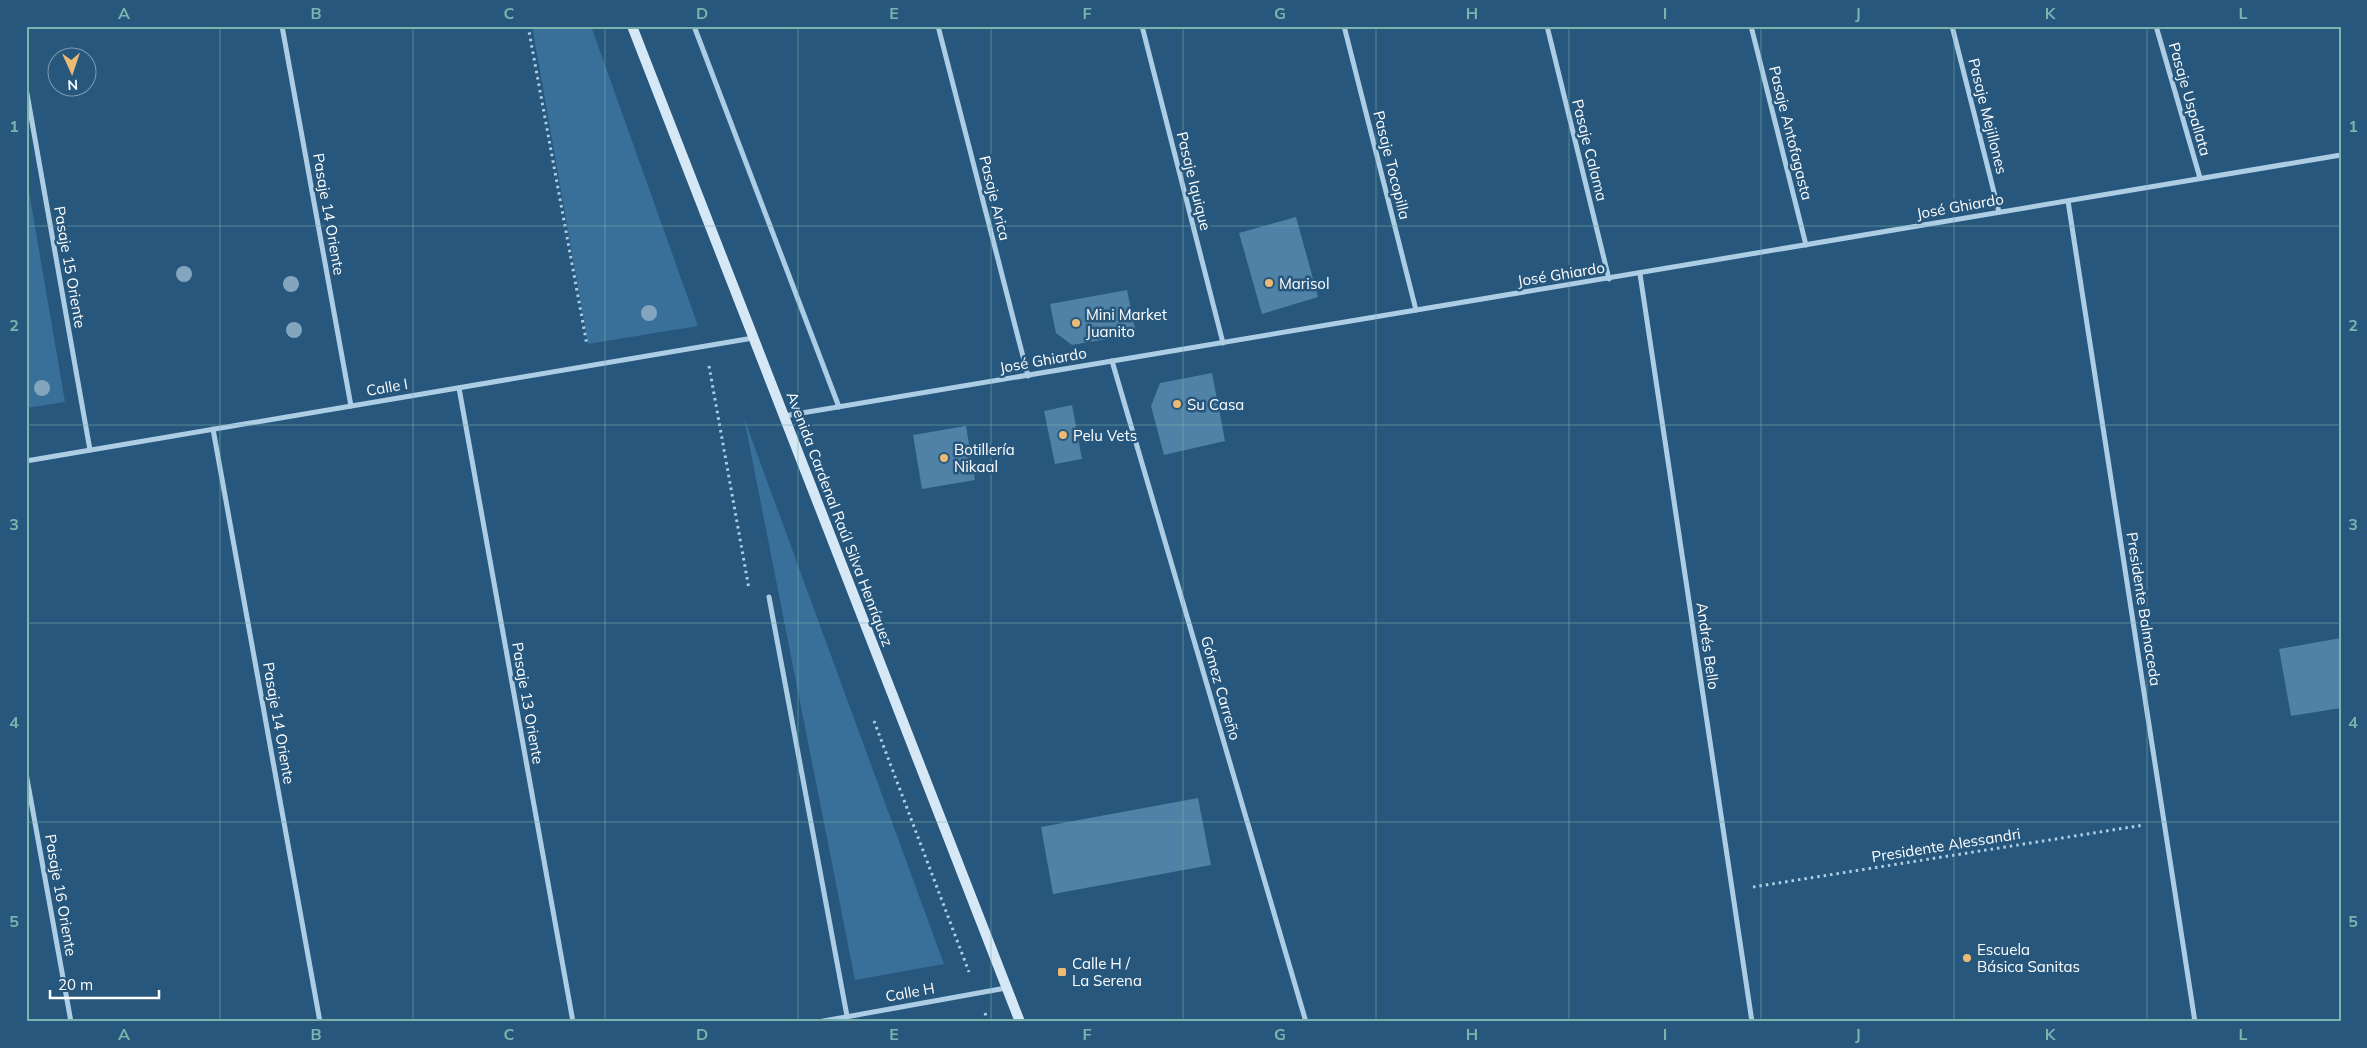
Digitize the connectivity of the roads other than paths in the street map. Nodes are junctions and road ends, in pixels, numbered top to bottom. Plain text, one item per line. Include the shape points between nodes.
1 (282, 26) edge
2 (632, 26) edge
3 (694, 26) edge
4 (938, 26) edge
5 (1142, 26) edge
6 (1344, 26) edge
7 (1547, 26) edge
8 (1751, 26) edge
9 (1952, 26) edge
10 (2156, 26) edge
11 (26, 88) edge
12 (2341, 155) edge
13 (2200, 178) junction
14 (2068, 201) junction
15 (1999, 212) junction
16 (1806, 245) junction
17 (1640, 274) junction
18 (1609, 279) junction
19 (1416, 310) junction
20 (753, 338) junction
21 (1223, 343) junction
22 (1112, 362) junction
23 (1028, 376) junction
24 (459, 388) junction
25 (351, 406) junction
26 (839, 407) junction
27 (784, 416) junction
28 (213, 429) junction
29 (90, 450) junction
30 (26, 461) edge
31 (769, 597) dead end
32 (26, 773) edge
33 (1007, 988) junction
34 (847, 1016) junction
35 (71, 1022) edge
36 (320, 1022) edge
37 (573, 1022) edge
38 (818, 1022) edge
39 (1020, 1022) edge
40 (1306, 1022) edge
41 (1752, 1022) edge
42 (2195, 1022) edge

1 - 25 street, Pasaje 14 Oriente
2 - 20 main road, Avenida Cardenal Raúl Silva Henríquez
3 - 26 street
4 - 23 street, Pasaje Arica
5 - 21 street, Pasaje Iquique
6 - 19 street, Pasaje Tocopilla
7 - 18 street, Pasaje Calama
8 - 16 street, Pasaje Antofagasta
9 - 15 street, Pasaje Mejillones
10 - 13 street, Pasaje Uspallata
11 - 29 street, Pasaje 15 Oriente
12 - 13 street, José Ghiardo
13 - 14 street, José Ghiardo
14 - 15 street, José Ghiardo
14 - 42 street, Presidente Balmaceda
15 - 16 street, José Ghiardo
16 - 17 street, José Ghiardo
17 - 18 street, José Ghiardo
17 - 41 street, Andrés Bello
18 - 19 street, José Ghiardo
19 - 21 street, José Ghiardo
20 - 24 street, Calle I
20 - 27 main road, Avenida Cardenal Raúl Silva Henríquez
21 - 22 street, José Ghiardo
22 - 23 street, José Ghiardo
22 - 40 street, Gómez Carreño
23 - 26 street, José Ghiardo
24 - 25 street, Calle I
24 - 37 street, Pasaje 13 Oriente
25 - 28 street, Calle I
26 - 27 street, José Ghiardo
27 - 33 main road, Avenida Cardenal Raúl Silva Henríquez
28 - 29 street, Calle I
28 - 36 street, Pasaje 14 Oriente
29 - 30 street, Calle I
31 - 34 street
32 - 35 street, Pasaje 16 Oriente
33 - 34 street, Calle H
33 - 39 main road, Avenida Cardenal Raúl Silva Henríquez
34 - 38 street, Calle H

